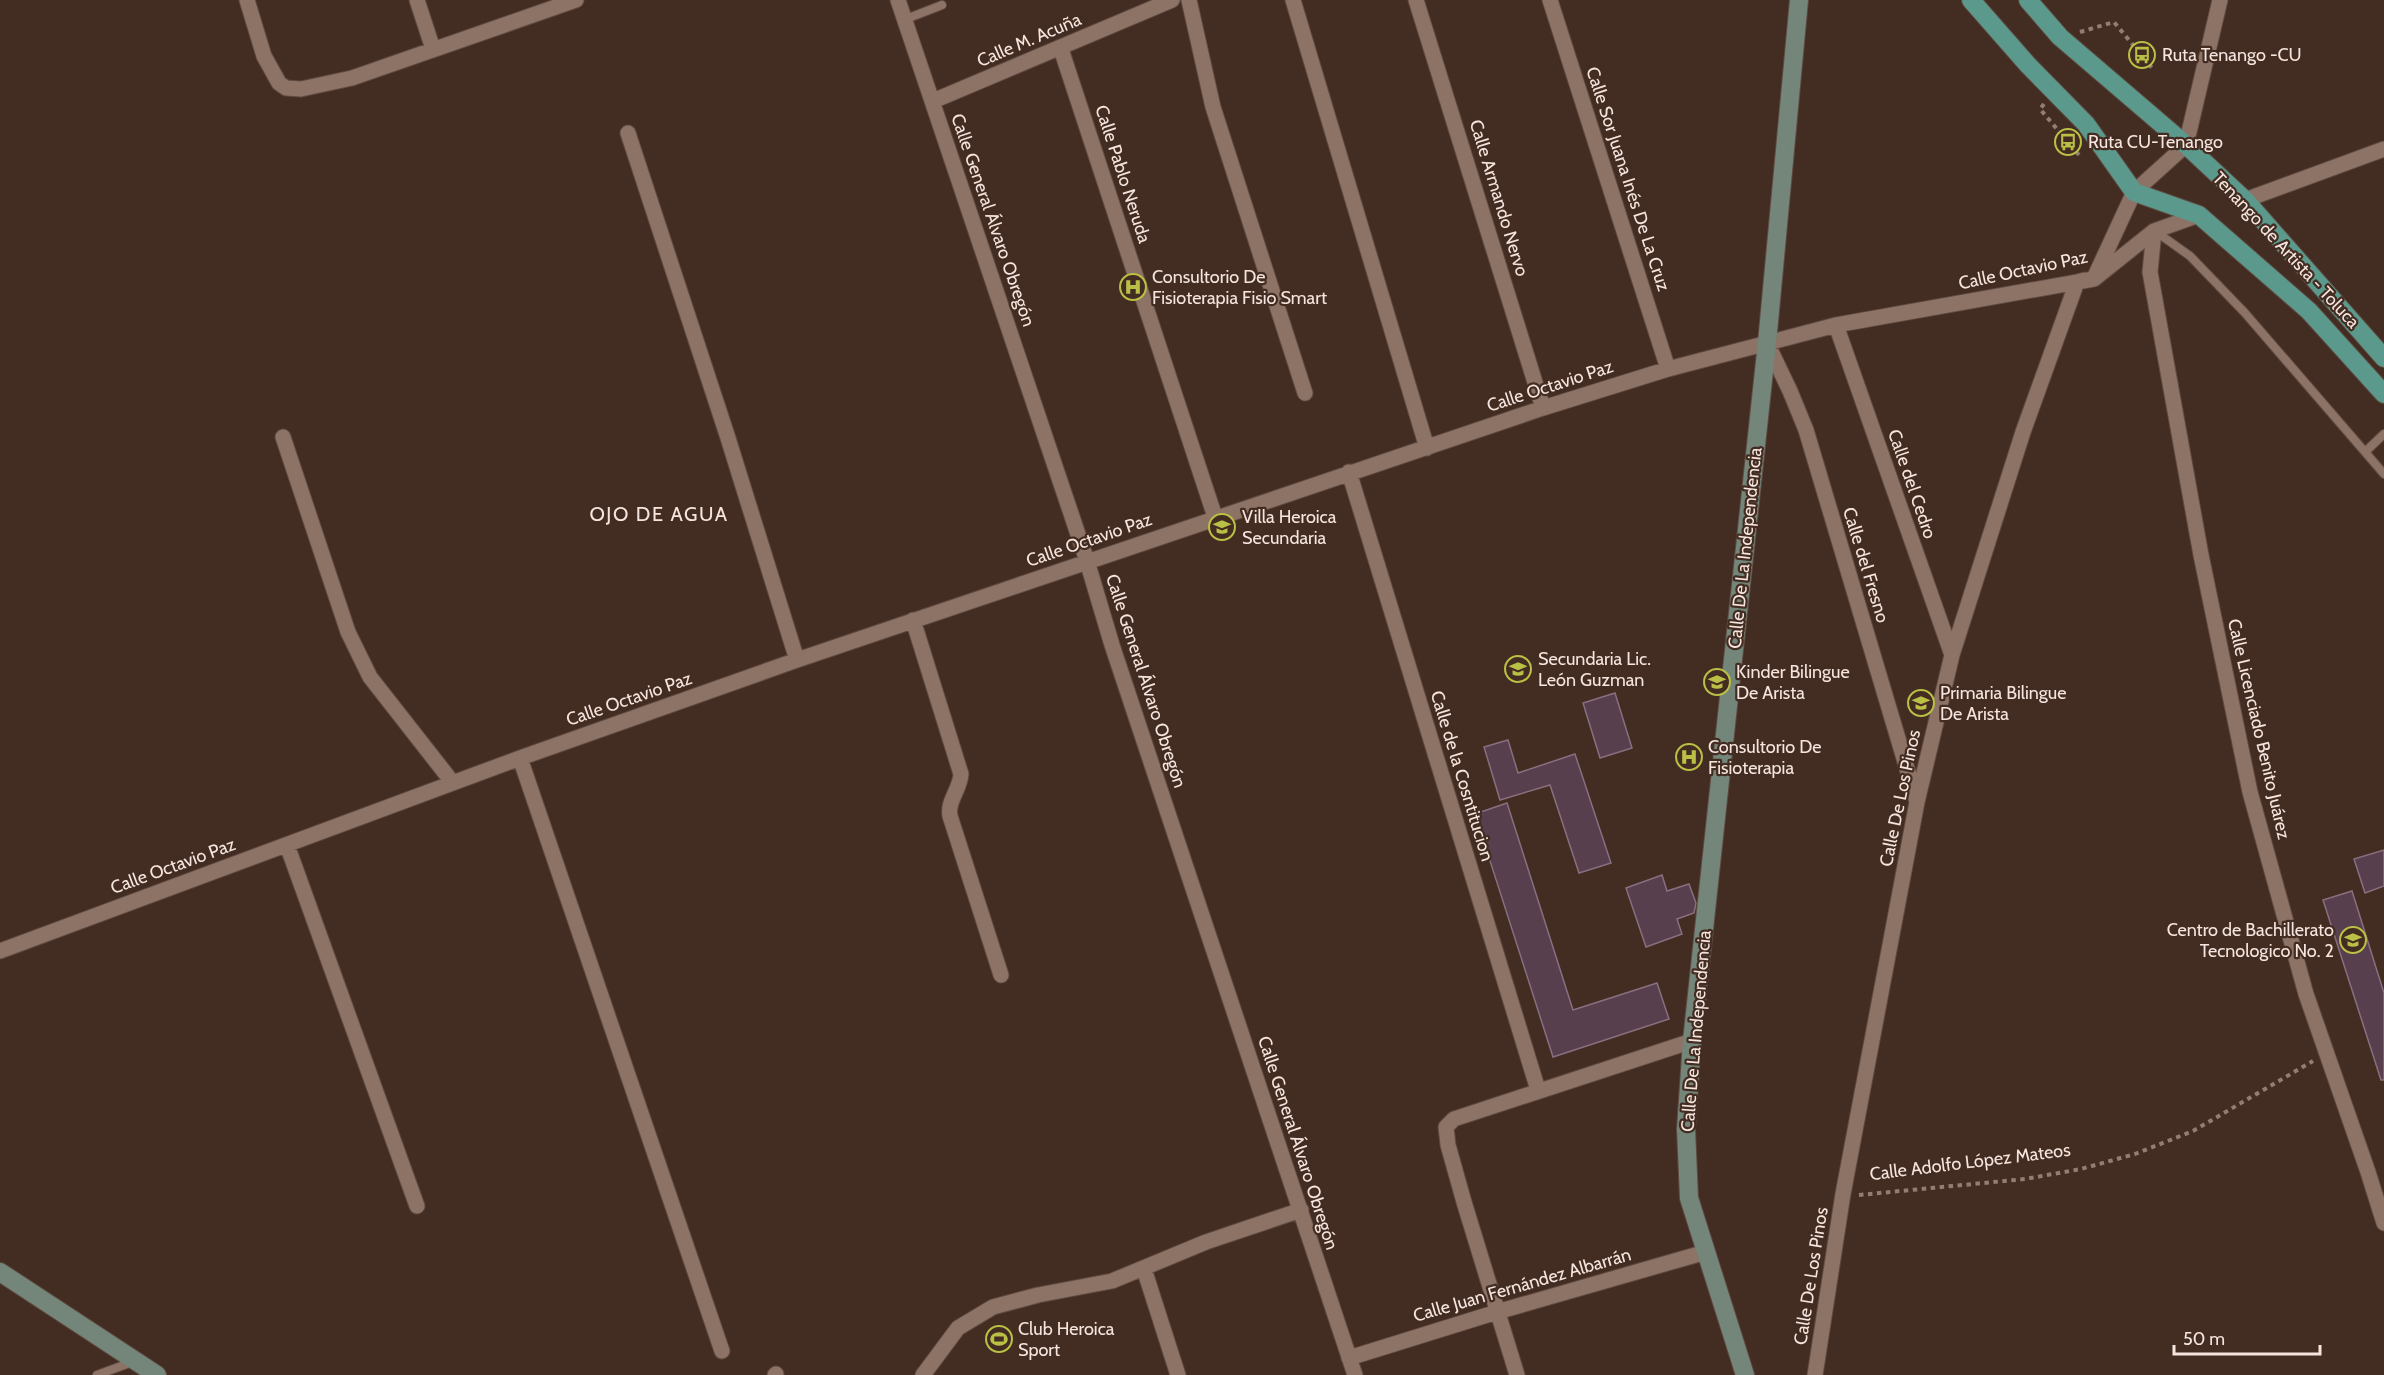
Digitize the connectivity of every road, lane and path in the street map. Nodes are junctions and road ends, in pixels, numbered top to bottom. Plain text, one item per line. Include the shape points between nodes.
1 (247, 0) edge
2 (417, 0) edge
3 (573, 0) edge
4 (898, 0) edge
5 (1172, 0) edge
6 (1189, 0) edge
7 (1293, 0) edge
8 (1416, 0) edge
9 (1550, 0) edge
10 (1799, 0) edge
11 (1971, 0) edge
12 (2028, 0) edge
13 (2220, 0) edge
14 (942, 5) dead end
15 (906, 19) junction
16 (2060, 37) junction
17 (433, 49) junction
18 (1061, 49) junction
19 (2152, 68) dead end
20 (933, 102) junction
21 (2040, 109) dead end
22 (628, 133) dead end
23 (2186, 145) junction
24 (2384, 149) edge
25 (2079, 155) dead end
26 (2134, 192) junction
27 (2245, 200) junction
28 (2199, 215) junction
29 (2154, 231) junction
30 (2094, 279) junction
31 (1836, 325) junction
32 (1767, 343) junction
33 (2384, 358) edge
34 (1668, 369) junction
35 (1305, 393) dead end
36 (2384, 394) edge
37 (1543, 408) junction
38 (2384, 434) edge
39 (283, 437) dead end
40 (1426, 448) junction
41 (2365, 452) junction
42 (1349, 472) junction
43 (2384, 474) edge
44 (1215, 517) junction
45 (1087, 561) junction
46 (913, 620) junction
47 (1952, 655) junction
48 (797, 660) junction
49 (520, 758) junction
50 (453, 783) junction
51 (1917, 802) junction
52 (287, 845) junction
53 (0, 951) edge
54 (1001, 975) dead end
55 (1692, 1041) junction
56 (2326, 1052) junction
57 (1538, 1090) junction
58 (1843, 1194) junction
59 (417, 1206) dead end
60 (1301, 1210) junction
61 (2384, 1223) edge
62 (1706, 1252) junction
63 (1144, 1269) junction
64 (0, 1272) edge
65 (1497, 1312) junction
66 (722, 1352) dead end
67 (1349, 1358) junction
68 (136, 1361) junction
69 (97, 1375) edge
70 (157, 1375) edge
71 (923, 1375) edge
72 (1178, 1375) edge
73 (1355, 1375) edge
74 (1517, 1375) edge
75 (1745, 1375) edge
76 (1815, 1375) edge

1 - 17 street via 264,56 286,88 301,89 352,78
2 - 17 street
3 - 17 street
4 - 15 street, Calle General Álvaro Obregón
5 - 18 street, Calle M. Acuña
6 - 35 street via 1213,107
7 - 40 street
8 - 37 street, Calle Armando Nervo
9 - 34 street, Calle Sor Juana Inés De La Cruz
10 - 32 street, Calle De La Independencia
11 - 26 main road via 2086,124
12 - 16 main road, Tenango de Artista - Toluca
13 - 23 street
14 - 15 lane
15 - 20 street, Calle General Álvaro Obregón
16 - 19 path via 2114,22
16 - 23 main road, Tenango de Artista - Toluca
18 - 20 street, Calle M. Acuña
18 - 44 street, Calle Pablo Neruda
20 - 45 street, Calle General Álvaro Obregón
21 - 25 path
22 - 48 street
23 - 26 street
23 - 27 main road, Tenango de Artista - Toluca
24 - 27 street
26 - 28 main road
26 - 30 street
27 - 33 main road, Tenango de Artista - Toluca
28 - 29 street, Calle Octavio Paz
28 - 36 main road via 2309,311
29 - 30 street, Calle Octavio Paz
29 - 41 lane via 2190,256 2245,313
29 - 56 street, Calle Licenciado Benito Juárez via 2150,272 2230,700 2284,917
30 - 31 street, Calle Octavio Paz
30 - 47 street, Calle De Los Pinos via 2077,282 2023,432
31 - 32 street, Calle Octavio Paz
31 - 47 street, Calle del Cedro
32 - 34 street, Calle Octavio Paz
32 - 51 street, Calle del Fresno via 1806,430
32 - 55 street, Calle De La Independencia
34 - 37 street, Calle Octavio Paz
37 - 40 street, Calle Octavio Paz
38 - 41 lane
39 - 50 street via 348,632 370,677
40 - 42 street, Calle Octavio Paz
41 - 43 lane
42 - 44 street, Calle Octavio Paz
42 - 57 street, Calle de la Cosntitucion
44 - 45 street, Calle Octavio Paz
45 - 46 street, Calle Octavio Paz
45 - 60 street, Calle General Álvaro Obregón
46 - 48 street, Calle Octavio Paz
46 - 54 street via 961,774 950,816
47 - 51 street, Calle De Los Pinos
48 - 49 street, Calle Octavio Paz
49 - 50 street, Calle Octavio Paz
49 - 66 street
50 - 52 street, Calle Octavio Paz
51 - 58 street, Calle De Los Pinos
52 - 53 street, Calle Octavio Paz
52 - 59 street
55 - 57 street
55 - 62 street, Calle De La Independencia via 1686,1129 1689,1198
56 - 58 path, Calle Adolfo López Mateos via 2193,1131 2135,1154 2025,1179 1875,1195
56 - 61 street, Calle Licenciado Benito Juárez
57 - 65 street via 1460,1117 1450,1122 1446,1132
58 - 76 street, Calle De Los Pinos
60 - 63 street via 1206,1242
60 - 67 street, Calle General Álvaro Obregón
62 - 65 street, Calle Juan Fernández Albarrán
62 - 75 street, Calle De La Independencia
63 - 71 street via 1097,1286 993,1307 958,1328
63 - 72 street
64 - 68 street
65 - 67 street, Calle Juan Fernández Albarrán
65 - 74 street
67 - 73 street, Calle General Álvaro Obregón
68 - 69 lane
68 - 70 street

